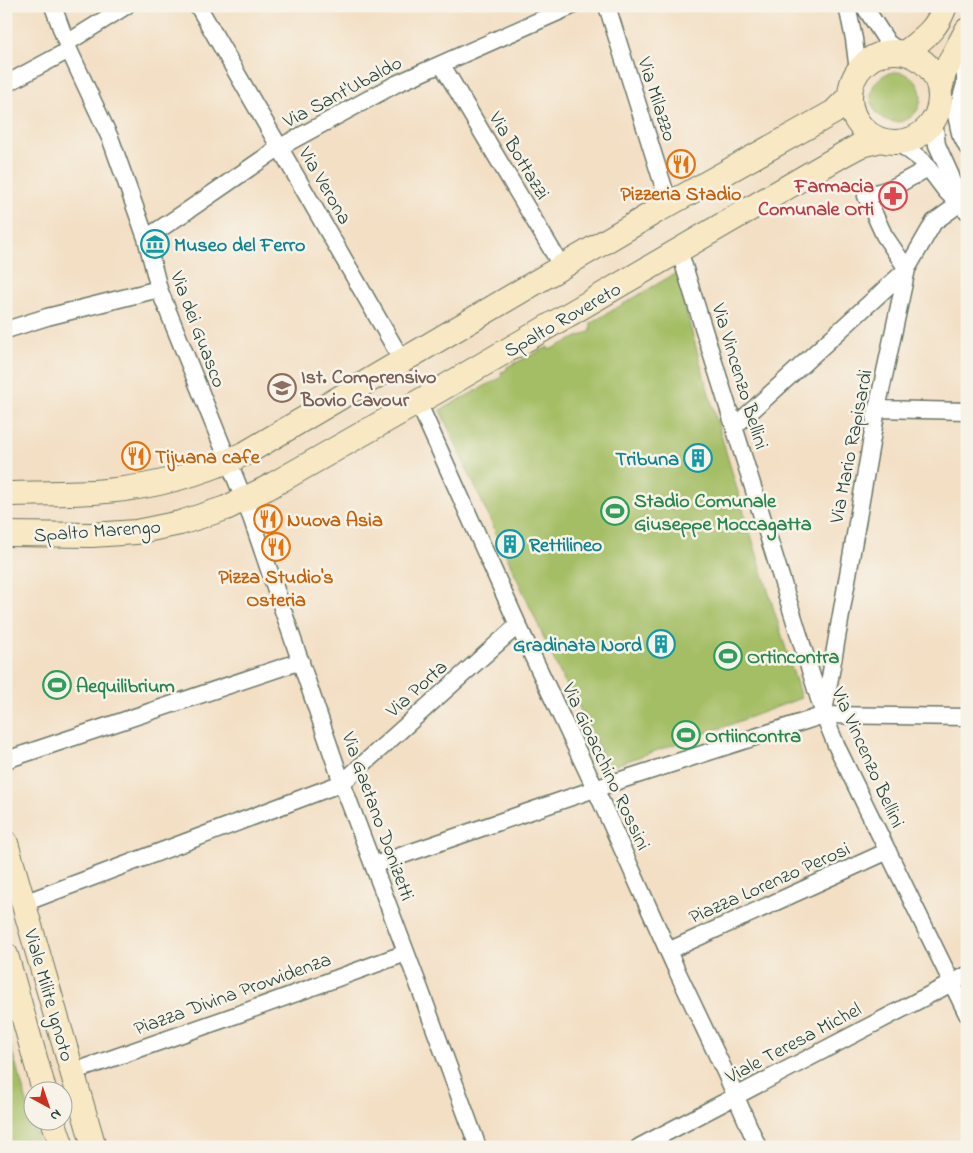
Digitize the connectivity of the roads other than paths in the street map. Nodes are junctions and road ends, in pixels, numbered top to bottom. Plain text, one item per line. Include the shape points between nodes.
1 (53, 6) edge
2 (126, 6) edge
3 (198, 6) edge
4 (572, 6) edge
5 (607, 6) edge
6 (847, 6) edge
7 (864, 6) edge
8 (946, 6) edge
9 (967, 30) edge
10 (68, 46) junction
11 (903, 53) junction
12 (954, 54) junction
13 (442, 65) junction
14 (858, 71) junction
15 (6, 84) edge
16 (940, 90) junction
17 (850, 96) junction
18 (962, 106) edge
19 (934, 120) junction
20 (887, 141) junction
21 (280, 147) junction
22 (967, 147) edge
23 (928, 168) junction
24 (669, 204) junction
25 (963, 208) edge
26 (146, 238) junction
27 (680, 250) junction
28 (562, 267) junction
29 (907, 269) junction
30 (159, 289) junction
31 (6, 330) edge
32 (402, 360) junction
33 (418, 402) junction
34 (877, 409) junction
35 (967, 411) edge
36 (735, 426) junction
37 (228, 461) junction
38 (8, 496) edge
39 (244, 499) junction
40 (6, 534) edge
41 (518, 625) junction
42 (301, 661) junction
43 (824, 715) junction
44 (967, 717) edge
45 (6, 760) edge
46 (342, 783) junction
47 (595, 788) junction
48 (6, 843) edge
49 (888, 851) junction
50 (374, 865) junction
51 (24, 903) junction
52 (668, 951) junction
53 (406, 953) junction
54 (6, 955) edge
55 (960, 979) edge
56 (967, 1014) edge
57 (73, 1072) junction
58 (41, 1080) edge
59 (736, 1096) junction
60 (56, 1130) edge
61 (62, 1147) edge
62 (94, 1147) edge
63 (478, 1147) edge
64 (639, 1147) edge
65 (758, 1147) edge

1 - 10 street, Via dei Guasco
2 - 10 street
3 - 21 street, Via Verona
4 - 13 street, Via Sant'Ubaldo
5 - 24 street, Via Milazzo
6 - 14 street
7 - 11 street via 888,42
8 - 11 main road via 931,32
9 - 12 main road
10 - 15 street
10 - 26 street, Via dei Guasco via 111,140
11 - 14 main road via 879,55
11 - 16 main road via 928,66
12 - 16 main road
12 - 18 street via 965,64
13 - 21 street, Via Sant'Ubaldo via 396,84
13 - 28 street, Via Bottazzi
14 - 17 main road
16 - 19 main road via 940,103
17 - 20 main road via 857,122 873,136
17 - 24 main road via 834,112
18 - 22 street via 956,115
19 - 20 main road via 919,136 907,141
19 - 25 street via 937,145
20 - 23 street via 913,152
20 - 27 main road, Spalto Rovereto via 851,150
21 - 26 street, Via Sant'Ubaldo
21 - 32 street, Via Verona
23 - 25 street
23 - 29 street via 892,188 866,196 884,235
24 - 28 main road
25 - 29 street, Via Mario Rapisardi via 934,222
26 - 30 street, Via dei Guasco
27 - 33 main road, Spalto Rovereto
27 - 36 street, Via Vincenzo Bellini
28 - 32 main road
29 - 34 street, Via Mario Rapisardi
29 - 36 street
30 - 31 street
30 - 37 street, Via dei Guasco
32 - 37 main road via 278,435
33 - 39 main road, Spalto Rovereto
33 - 41 street, Via Gioacchino Rossini
34 - 35 street
34 - 43 street, Via Mario Rapisardi
36 - 43 street, Via Vincenzo Bellini
37 - 38 main road, Spalto Marengo via 172,480 127,489
37 - 39 street, Via dei Guasco
39 - 40 main road, Spalto Marengo via 211,514 152,529 92,535
39 - 42 street, Via Gaetano Donizetti
41 - 46 street, Via Porta
41 - 47 street, Via Gioacchino Rossini
42 - 45 street
42 - 46 street, Via Gaetano Donizetti
43 - 44 street
43 - 47 street
43 - 49 street, Via Vincenzo Bellini
46 - 50 street, Via Gaetano Donizetti
46 - 51 street
47 - 50 street
47 - 52 street, Via Gioacchino Rossini
48 - 51 main road, Viale Milite Ignoto
49 - 52 street, Piazza Lorenzo Perosi
49 - 55 street, Via Vincenzo Bellini via 939,957
50 - 53 street, Via Gaetano Donizetti
51 - 57 main road, Viale Milite Ignoto
52 - 59 street, Via Gioacchino Rossini
53 - 57 street, Piazza Divina Provvidenza
53 - 63 street, Via Gaetano Donizetti
54 - 58 main road, Viale Milite Ignoto
55 - 56 street, Via Vincenzo Bellini
55 - 59 street, Viale Teresa Michel
57 - 62 main road, Viale Milite Ignoto
59 - 64 street, Viale Teresa Michel
59 - 65 street, Via Gioacchino Rossini
60 - 61 main road

